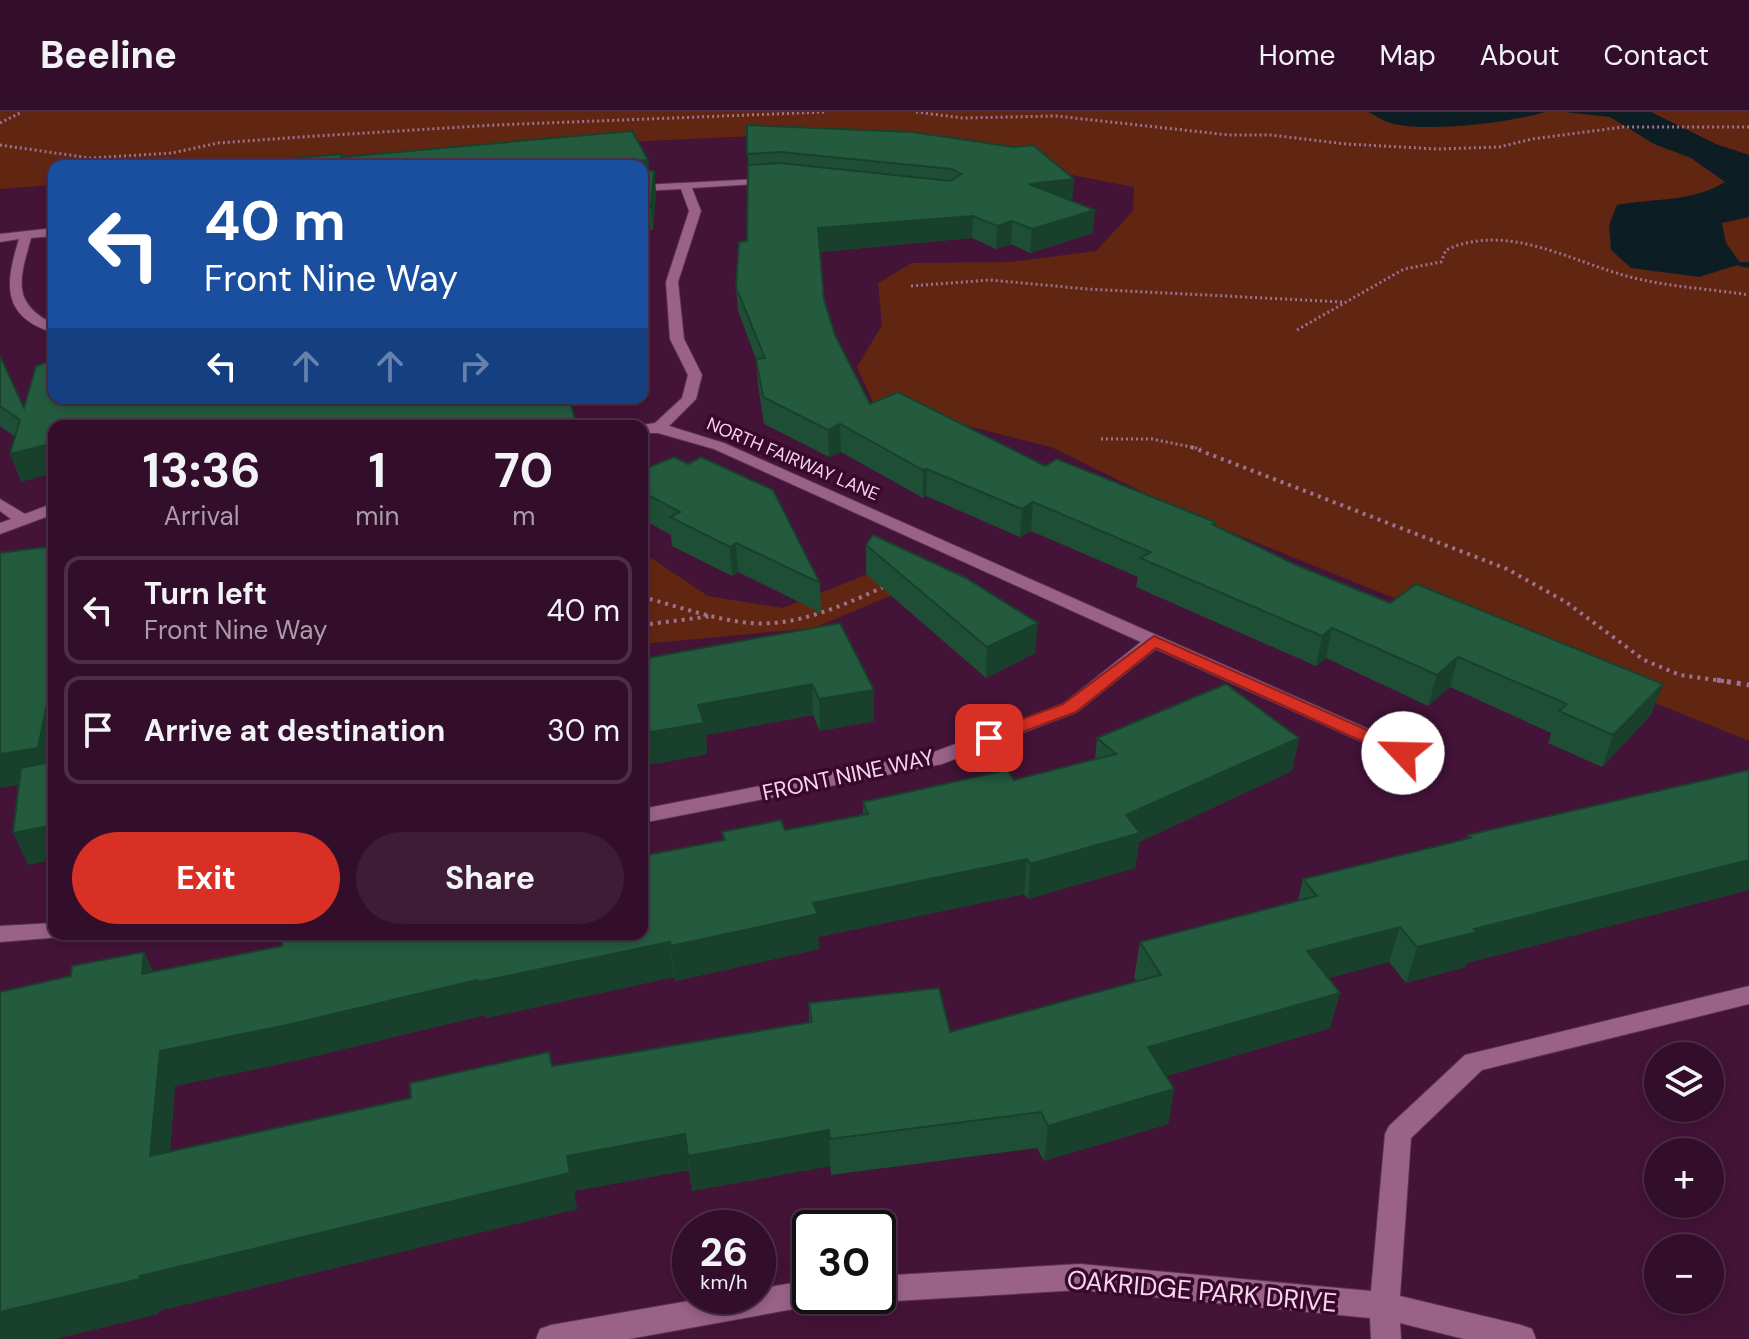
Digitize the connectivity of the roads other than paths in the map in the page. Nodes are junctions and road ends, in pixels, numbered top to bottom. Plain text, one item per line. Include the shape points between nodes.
1 (781, 179) edge
2 (685, 184) junction
3 (648, 187) edge
4 (48, 233) edge
5 (26, 235) junction
6 (0, 238) edge
7 (48, 327) edge
8 (651, 428) edge
9 (0, 504) edge
10 (48, 510) edge
11 (22, 519) junction
12 (0, 529) edge
13 (1154, 641) junction
14 (1431, 765) dead end
15 (648, 815) edge
16 (48, 931) edge
17 (0, 934) edge
18 (1749, 995) edge
19 (896, 1288) edge
20 (792, 1296) edge
21 (1384, 1306) junction
22 (551, 1339) edge
23 (1386, 1339) edge
24 (1521, 1339) edge

1 - 2 street
2 - 3 street
2 - 8 street, NORTH FAIRWAY LANE via 695,211 672,282 677,339 695,375 689,399
4 - 5 street
5 - 6 street
5 - 7 street via 12,283 19,307
8 - 13 street, NORTH FAIRWAY LANE via 719,446
9 - 11 street
10 - 11 street
11 - 12 street
13 - 14 street
13 - 15 street, FRONT NINE WAY via 1070,708 935,759
16 - 17 street
18 - 21 street via 1474,1062 1398,1134
19 - 21 street, OAKRIDGE PARK DRIVE via 1080,1277
20 - 22 street
21 - 23 street
21 - 24 street, OAKRIDGE PARK DRIVE

